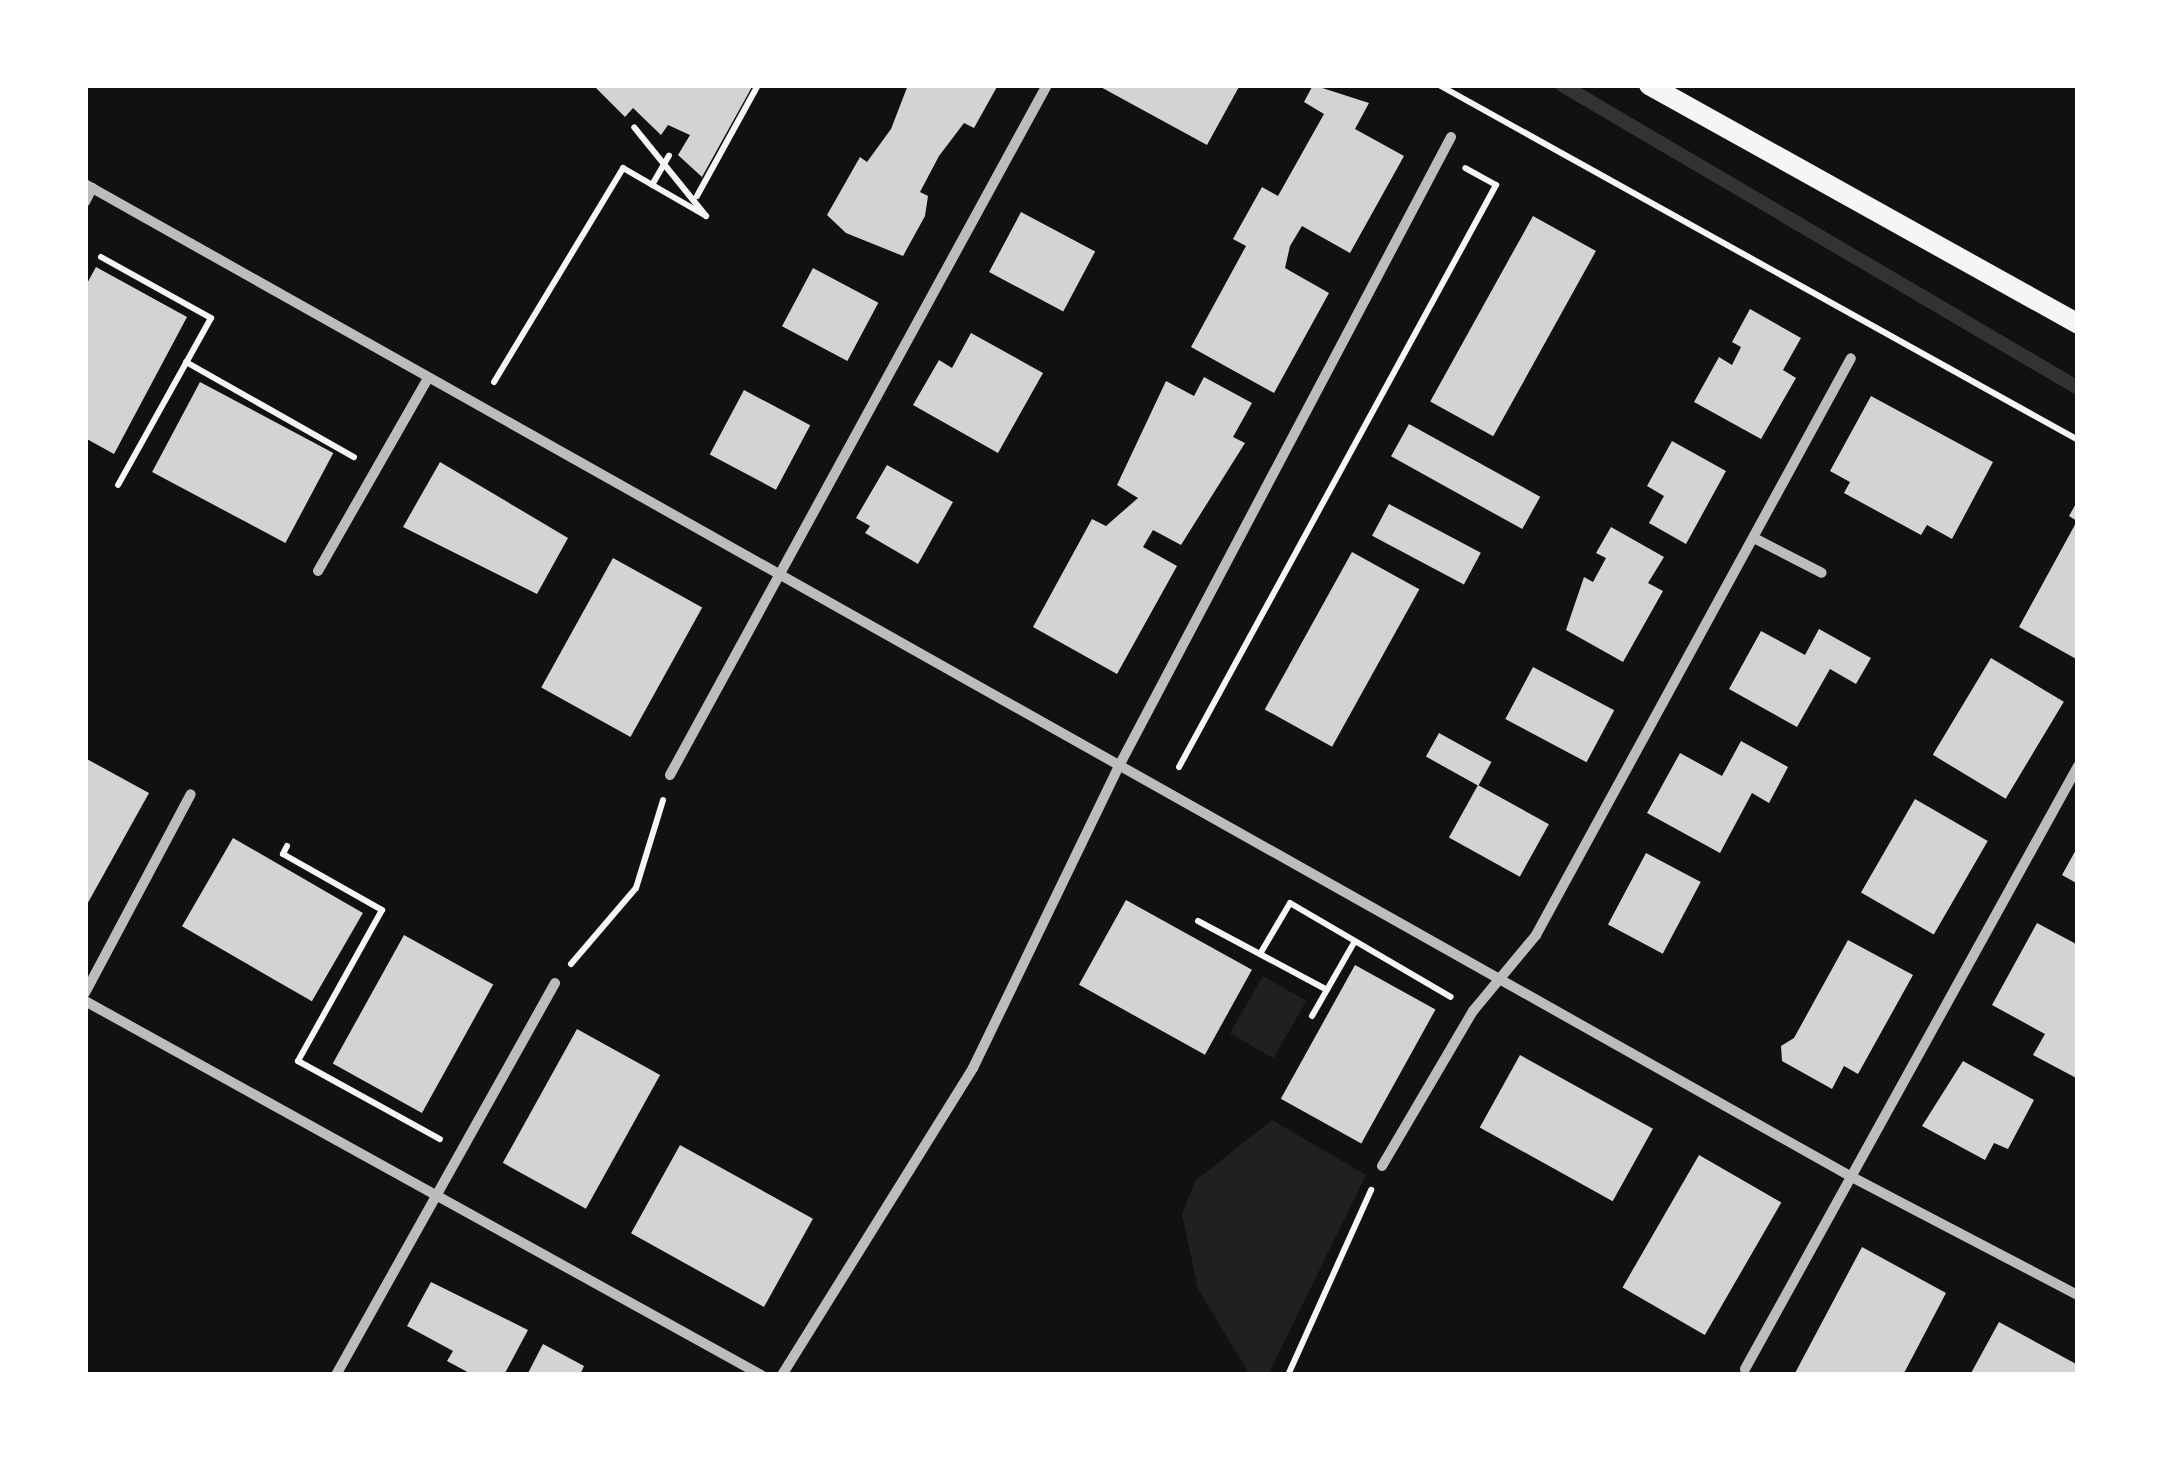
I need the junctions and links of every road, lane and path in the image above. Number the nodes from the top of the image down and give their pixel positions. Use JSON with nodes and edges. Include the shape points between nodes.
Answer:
{"nodes":[{"id":1,"x":758,"y":85,"type":"edge"},
{"id":2,"x":1047,"y":85,"type":"edge"},
{"id":3,"x":1439,"y":85,"type":"edge"},
{"id":4,"x":1649,"y":85,"type":"edge"},
{"id":5,"x":634,"y":127,"type":"dead end"},
{"id":6,"x":1451,"y":137,"type":"dead end"},
{"id":7,"x":1442,"y":155,"type":"junction"},
{"id":8,"x":667,"y":158,"type":"junction"},
{"id":9,"x":652,"y":185,"type":"junction"},
{"id":10,"x":89,"y":186,"type":"edge"},
{"id":11,"x":697,"y":196,"type":"junction"},
{"id":12,"x":85,"y":202,"type":"edge"},
{"id":13,"x":101,"y":258,"type":"dead end"},
{"id":14,"x":2078,"y":324,"type":"edge"},
{"id":15,"x":1851,"y":358,"type":"dead end"},
{"id":16,"x":186,"y":362,"type":"junction"},
{"id":17,"x":428,"y":378,"type":"junction"},
{"id":18,"x":479,"y":406,"type":"junction"},
{"id":19,"x":2078,"y":440,"type":"edge"},
{"id":20,"x":376,"y":469,"type":"junction"},
{"id":21,"x":118,"y":485,"type":"dead end"},
{"id":22,"x":1754,"y":538,"type":"junction"},
{"id":23,"x":318,"y":571,"type":"dead end"},
{"id":24,"x":1822,"y":573,"type":"dead end"},
{"id":25,"x":782,"y":576,"type":"junction"},
{"id":26,"x":1120,"y":764,"type":"junction"},
{"id":27,"x":2078,"y":766,"type":"edge"},
{"id":28,"x":670,"y":775,"type":"joint"},
{"id":29,"x":1166,"y":790,"type":"junction"},
{"id":30,"x":191,"y":794,"type":"dead end"},
{"id":31,"x":287,"y":846,"type":"dead end"},
{"id":32,"x":1198,"y":921,"type":"dead end"},
{"id":33,"x":1356,"y":941,"type":"junction"},
{"id":34,"x":1260,"y":954,"type":"junction"},
{"id":35,"x":1500,"y":978,"type":"junction"},
{"id":36,"x":555,"y":983,"type":"joint"},
{"id":37,"x":1327,"y":990,"type":"junction"},
{"id":38,"x":85,"y":997,"type":"edge"},
{"id":39,"x":1474,"y":1010,"type":"junction"},
{"id":40,"x":1312,"y":1016,"type":"dead end"},
{"id":41,"x":460,"y":1150,"type":"junction"},
{"id":42,"x":1382,"y":1166,"type":"joint"},
{"id":43,"x":1850,"y":1176,"type":"junction"},
{"id":44,"x":435,"y":1196,"type":"junction"},
{"id":45,"x":2078,"y":1295,"type":"edge"},
{"id":46,"x":1745,"y":1368,"type":"dead end"},
{"id":47,"x":336,"y":1375,"type":"edge"},
{"id":48,"x":761,"y":1375,"type":"edge"},
{"id":49,"x":782,"y":1375,"type":"edge"},
{"id":50,"x":1288,"y":1375,"type":"edge"}],
"edges":[{"from":1,"to":11,"type":"path"},
{"from":2,"to":25,"type":"street"},
{"from":3,"to":19,"type":"path"},
{"from":4,"to":14,"type":"main road"},
{"from":5,"to":8,"type":"path"},
{"from":6,"to":7,"type":"street"},
{"from":7,"to":26,"type":"street"},
{"from":7,"to":29,"type":"path","via":[[1496,185]]},
{"from":8,"to":9,"type":"path"},
{"from":8,"to":11,"type":"path"},
{"from":9,"to":11,"type":"path","via":[[706,216]]},
{"from":9,"to":18,"type":"path","via":[[623,168]]},
{"from":10,"to":12,"type":"street"},
{"from":10,"to":17,"type":"street"},
{"from":13,"to":16,"type":"path","via":[[210,318]]},
{"from":15,"to":22,"type":"street"},
{"from":16,"to":20,"type":"path"},
{"from":16,"to":21,"type":"path"},
{"from":17,"to":18,"type":"street"},
{"from":17,"to":20,"type":"street"},
{"from":18,"to":25,"type":"street"},
{"from":20,"to":23,"type":"street"},
{"from":22,"to":24,"type":"street"},
{"from":22,"to":35,"type":"street","via":[[1536,935]]},
{"from":25,"to":26,"type":"street"},
{"from":25,"to":28,"type":"street"},
{"from":26,"to":29,"type":"street"},
{"from":26,"to":49,"type":"street","via":[[956,1100]]},
{"from":27,"to":43,"type":"street"},
{"from":28,"to":36,"type":"path","via":[[636,888]]},
{"from":29,"to":35,"type":"street"},
{"from":30,"to":38,"type":"street"},
{"from":31,"to":41,"type":"path","via":[[283,854],[382,910],[298,1061]]},
{"from":32,"to":34,"type":"path"},
{"from":33,"to":34,"type":"path","via":[[1292,900]]},
{"from":33,"to":37,"type":"path"},
{"from":33,"to":39,"type":"path"},
{"from":34,"to":37,"type":"path"},
{"from":35,"to":39,"type":"street"},
{"from":35,"to":43,"type":"street"},
{"from":36,"to":41,"type":"street"},
{"from":37,"to":40,"type":"path"},
{"from":38,"to":44,"type":"street"},
{"from":39,"to":42,"type":"street"},
{"from":41,"to":44,"type":"street"},
{"from":42,"to":50,"type":"path"},
{"from":43,"to":45,"type":"street"},
{"from":43,"to":46,"type":"street"},
{"from":44,"to":47,"type":"street"},
{"from":44,"to":48,"type":"street"}]}
